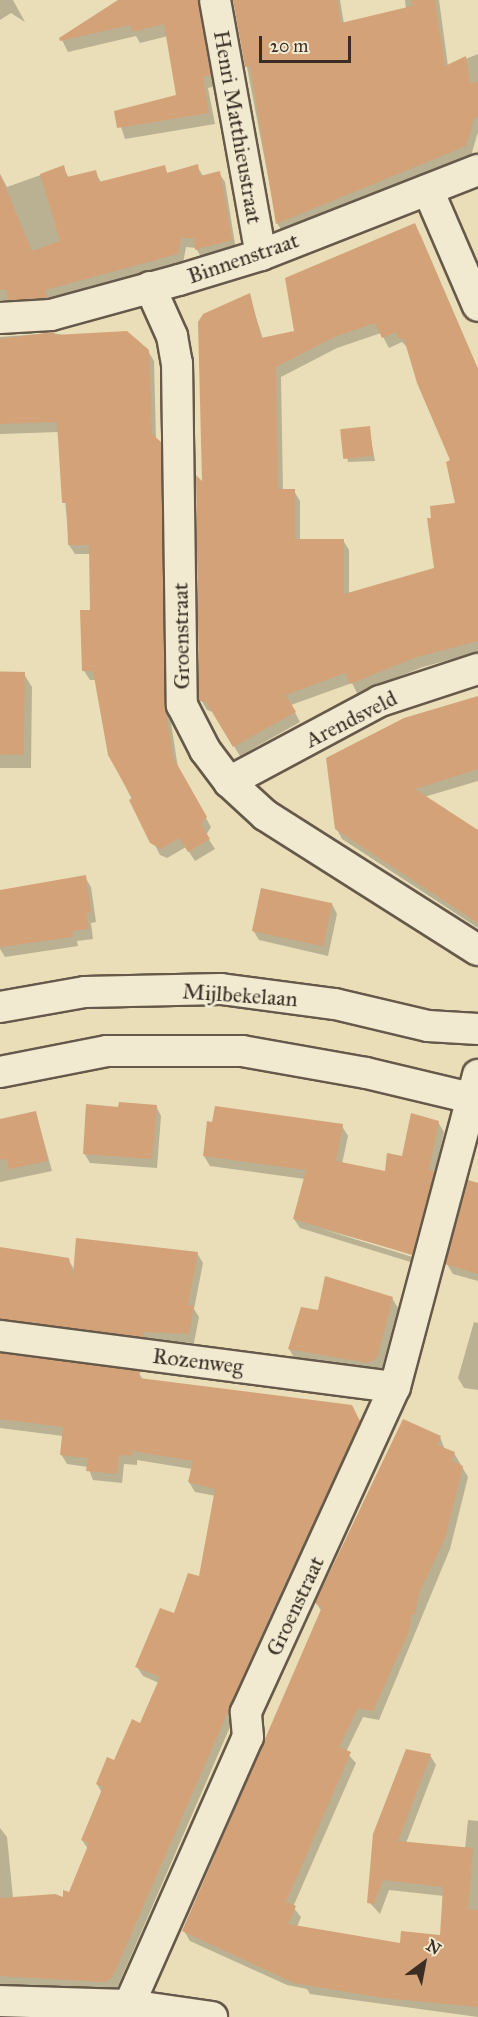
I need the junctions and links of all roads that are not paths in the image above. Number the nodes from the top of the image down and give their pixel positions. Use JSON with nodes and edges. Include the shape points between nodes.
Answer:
{"nodes":[{"id":1,"x":215,"y":0,"type":"edge"},
{"id":2,"x":478,"y":170,"type":"edge"},
{"id":3,"x":428,"y":190,"type":"junction"},
{"id":4,"x":261,"y":255,"type":"junction"},
{"id":5,"x":150,"y":287,"type":"junction"},
{"id":6,"x":478,"y":306,"type":"edge"},
{"id":7,"x":0,"y":318,"type":"edge"},
{"id":8,"x":478,"y":669,"type":"edge"},
{"id":9,"x":229,"y":782,"type":"junction"},
{"id":10,"x":478,"y":950,"type":"edge"},
{"id":11,"x":0,"y":1007,"type":"edge"},
{"id":12,"x":478,"y":1029,"type":"edge"},
{"id":13,"x":0,"y":1072,"type":"edge"},
{"id":14,"x":475,"y":1086,"type":"edge"},
{"id":15,"x":0,"y":1336,"type":"edge"},
{"id":16,"x":395,"y":1387,"type":"junction"},
{"id":17,"x":0,"y":2001,"type":"edge"},
{"id":18,"x":127,"y":2011,"type":"edge"},
{"id":19,"x":212,"y":2017,"type":"edge"}],
"edges":[{"from":1,"to":4,"type":"street","name":"Henri Matthieustraat"},
{"from":2,"to":3,"type":"street","name":"Binnenstraat"},
{"from":3,"to":4,"type":"street","name":"Binnenstraat"},
{"from":3,"to":6,"type":"street"},
{"from":4,"to":5,"type":"street","name":"Binnenstraat"},
{"from":5,"to":7,"type":"street","name":"Binnenstraat","via":[[51,315]]},
{"from":5,"to":9,"type":"street","name":"Groenstraat","via":[[172,336],[177,363],[182,705],[205,750]]},
{"from":8,"to":9,"type":"street","name":"Arendsveld","via":[[380,701]]},
{"from":9,"to":10,"type":"street","name":"Groenstraat","via":[[265,815]]},
{"from":11,"to":12,"type":"street","name":"Mijlbekelaan","via":[[85,992],[220,989],[335,1004],[428,1026]]},
{"from":13,"to":14,"type":"street","via":[[107,1051],[242,1051],[366,1073]]},
{"from":14,"to":16,"type":"street","name":"Groenstraat"},
{"from":15,"to":16,"type":"street","name":"Rozenweg"},
{"from":16,"to":18,"type":"street","name":"Groenstraat","via":[[246,1712],[248,1737]]},
{"from":17,"to":18,"type":"street"},
{"from":18,"to":19,"type":"street"}]}
